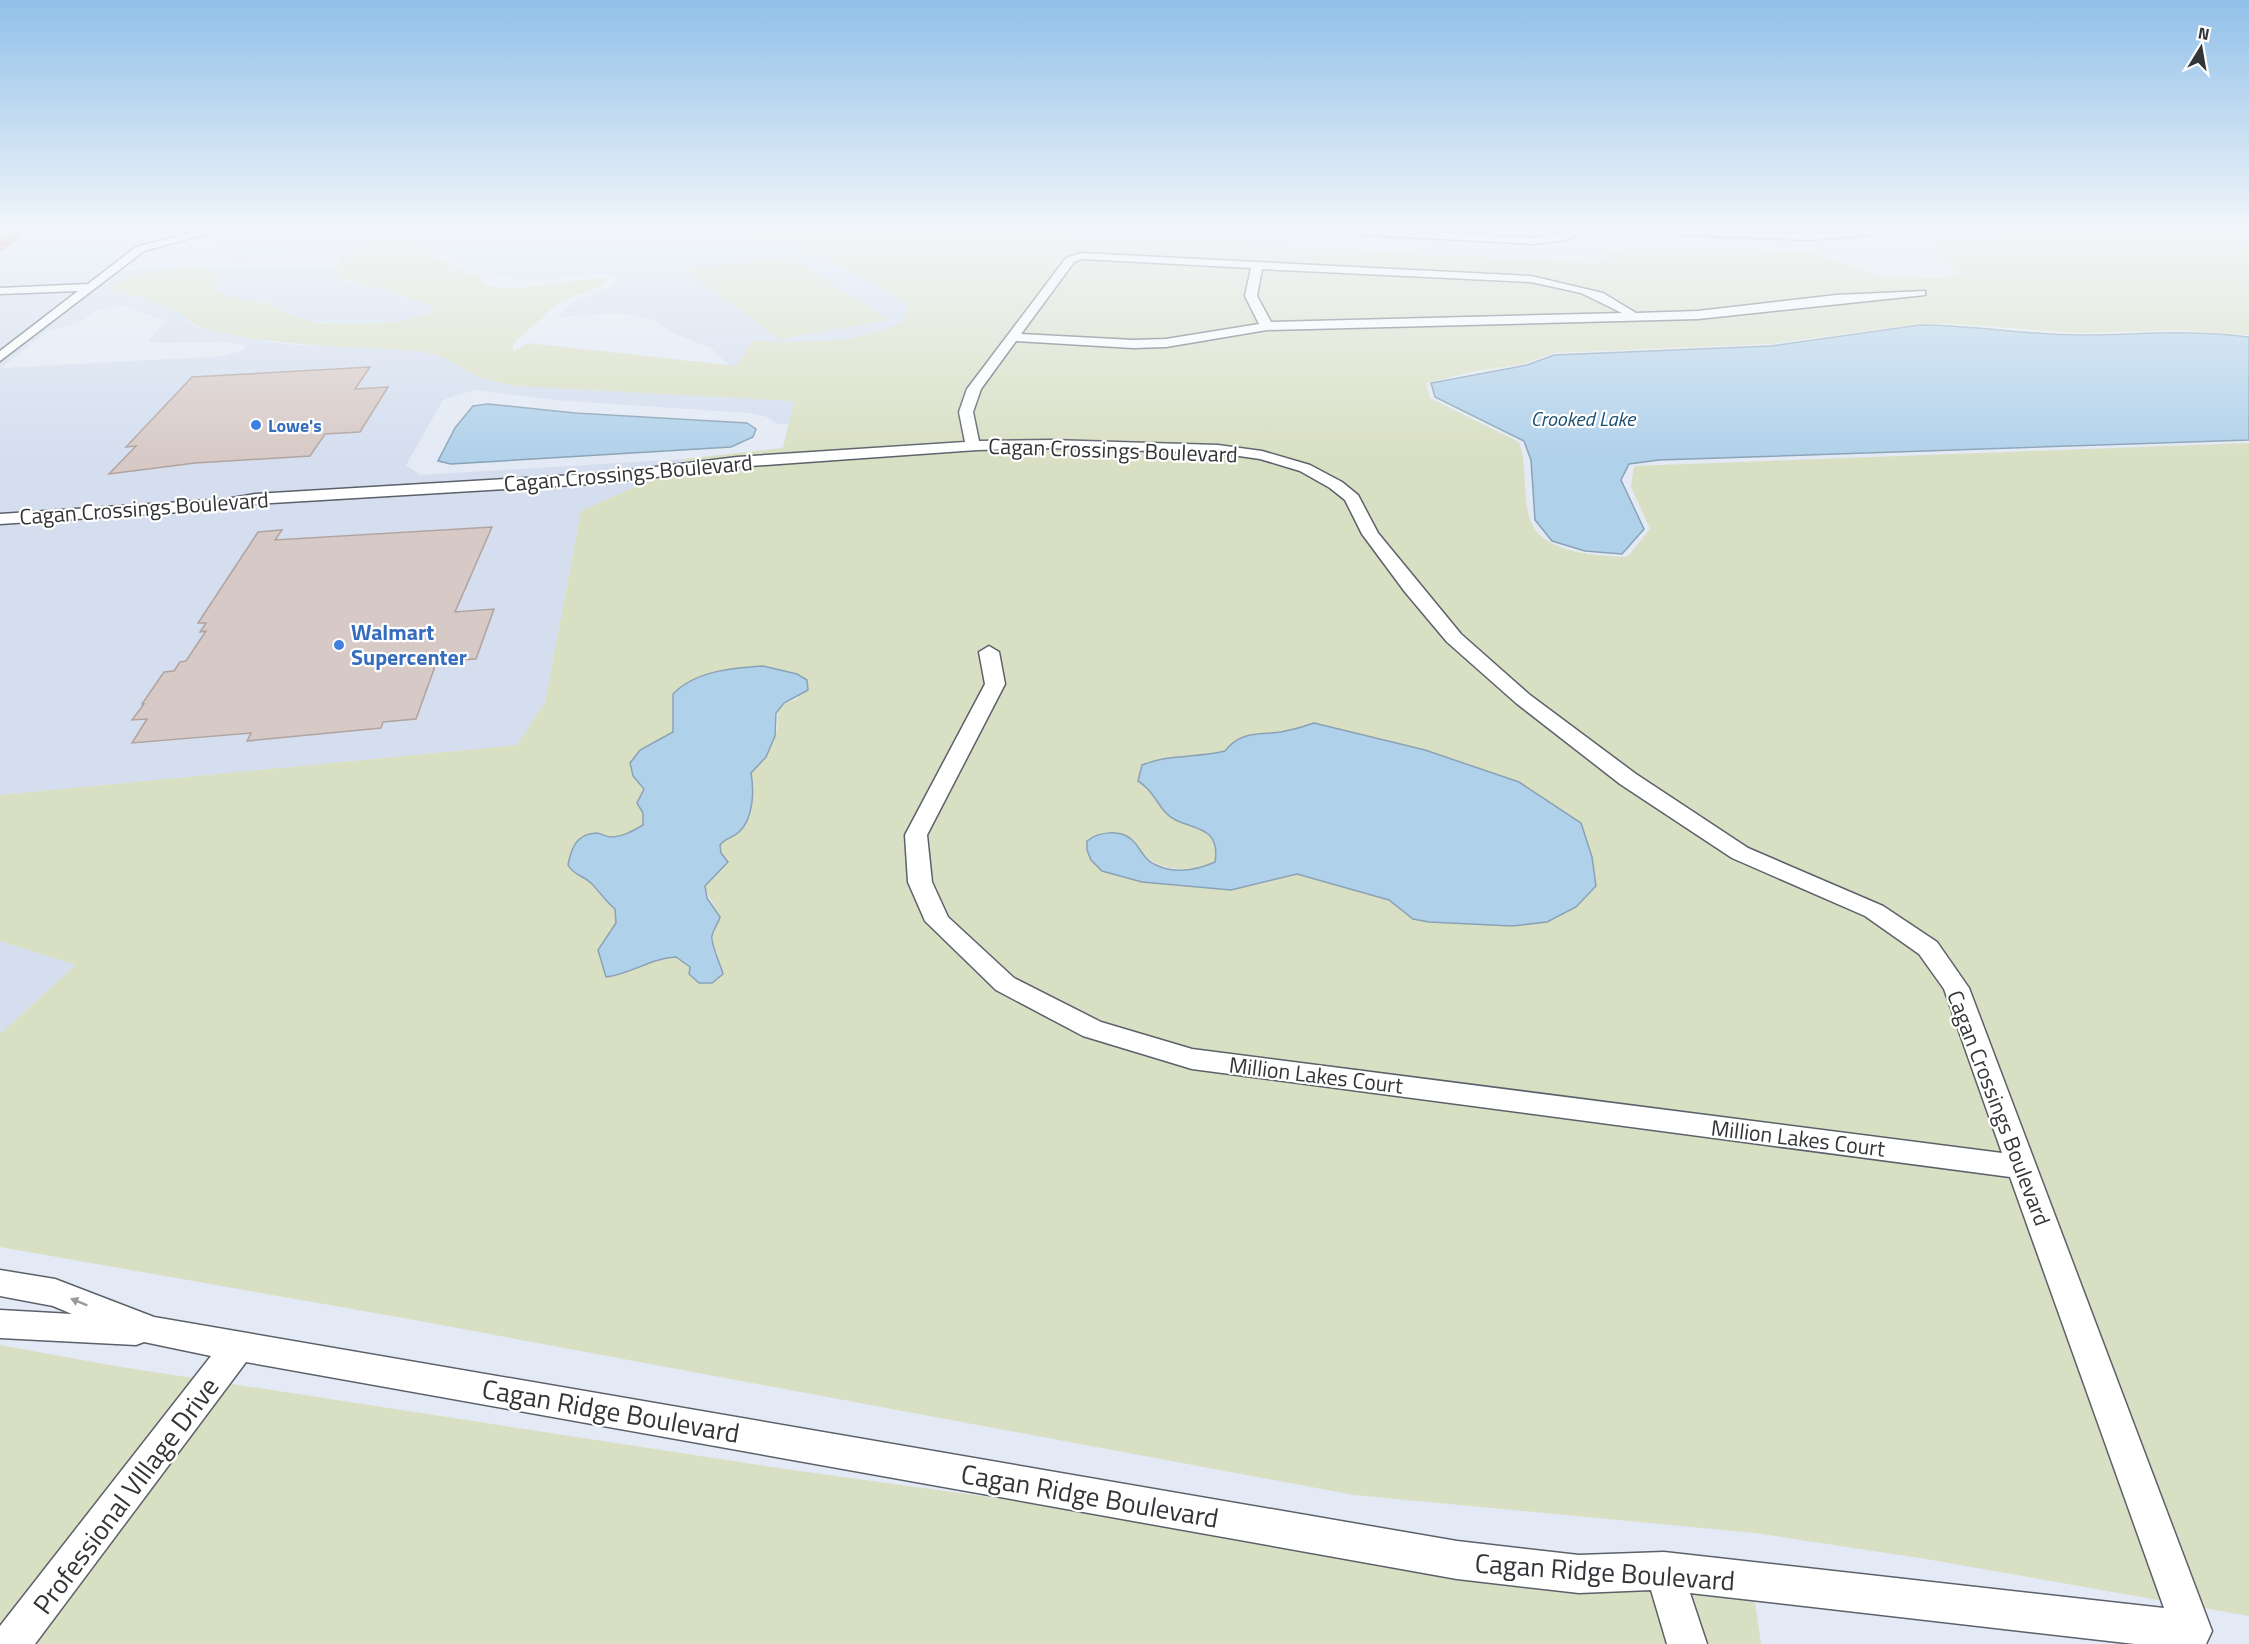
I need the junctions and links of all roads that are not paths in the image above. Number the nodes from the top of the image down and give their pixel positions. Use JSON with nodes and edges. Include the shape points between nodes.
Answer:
{"nodes":[{"id":1,"x":65,"y":307,"type":"edge"},
{"id":2,"x":1035,"y":307,"type":"edge"},
{"id":3,"x":1255,"y":307,"type":"edge"},
{"id":4,"x":1621,"y":307,"type":"edge"},
{"id":5,"x":1772,"y":307,"type":"edge"},
{"id":6,"x":1634,"y":317,"type":"junction"},
{"id":7,"x":1267,"y":326,"type":"junction"},
{"id":8,"x":1012,"y":337,"type":"junction"},
{"id":9,"x":0,"y":357,"type":"edge"},
{"id":10,"x":973,"y":446,"type":"junction"},
{"id":11,"x":255,"y":499,"type":"junction"},
{"id":12,"x":0,"y":512,"type":"edge"},
{"id":13,"x":0,"y":519,"type":"edge"},
{"id":14,"x":989,"y":652,"type":"dead end"},
{"id":15,"x":2022,"y":1167,"type":"junction"},
{"id":16,"x":0,"y":1283,"type":"edge"},
{"id":17,"x":0,"y":1324,"type":"edge"},
{"id":18,"x":153,"y":1332,"type":"junction"},
{"id":19,"x":238,"y":1347,"type":"junction"},
{"id":20,"x":1664,"y":1571,"type":"junction"},
{"id":21,"x":2192,"y":1631,"type":"joint"},
{"id":22,"x":11,"y":1644,"type":"edge"},
{"id":23,"x":1687,"y":1644,"type":"edge"}],
"edges":[{"from":1,"to":9,"type":"street"},
{"from":2,"to":8,"type":"street"},
{"from":3,"to":7,"type":"street"},
{"from":4,"to":6,"type":"street"},
{"from":5,"to":6,"type":"street","via":[[1729,313]]},
{"from":6,"to":7,"type":"street"},
{"from":7,"to":8,"type":"street","via":[[1166,343]]},
{"from":8,"to":10,"type":"street","via":[[974,389],[966,412]]},
{"from":10,"to":11,"type":"street","name":"Cagan Crossings Boulevard","via":[[737,462],[608,478]]},
{"from":10,"to":15,"type":"street","name":"Cagan Crossings Boulevard","via":[[1218,449],[1305,468],[1336,485],[1352,498],[1370,534],[1454,638],[1523,699],[1628,780],[1740,852],[1874,911],[1928,948],[1956,988]]},
{"from":11,"to":12,"type":"street","via":[[233,497]]},
{"from":11,"to":13,"type":"street","name":"Cagan Crossings Boulevard"},
{"from":14,"to":15,"type":"street","name":"Million Lakes Court","via":[[995,684],[916,835],[920,882],[937,921],[1005,984],[1092,1029],[1192,1059]]},
{"from":15,"to":21,"type":"street","name":"Cagan Crossings Boulevard"},
{"from":18,"to":16,"type":"street","name":"Cagan Ridge Boulevard","one_way":true,"via":[[55,1293]]},
{"from":17,"to":18,"type":"street"},
{"from":18,"to":19,"type":"street","name":"Cagan Ridge Boulevard"},
{"from":19,"to":20,"type":"street","name":"Cagan Ridge Boulevard","via":[[1457,1560],[1579,1574]]},
{"from":19,"to":22,"type":"street","name":"Professional VIllage Drive"},
{"from":20,"to":21,"type":"street","name":"Cagan Ridge Boulevard"},
{"from":20,"to":23,"type":"street"}]}
